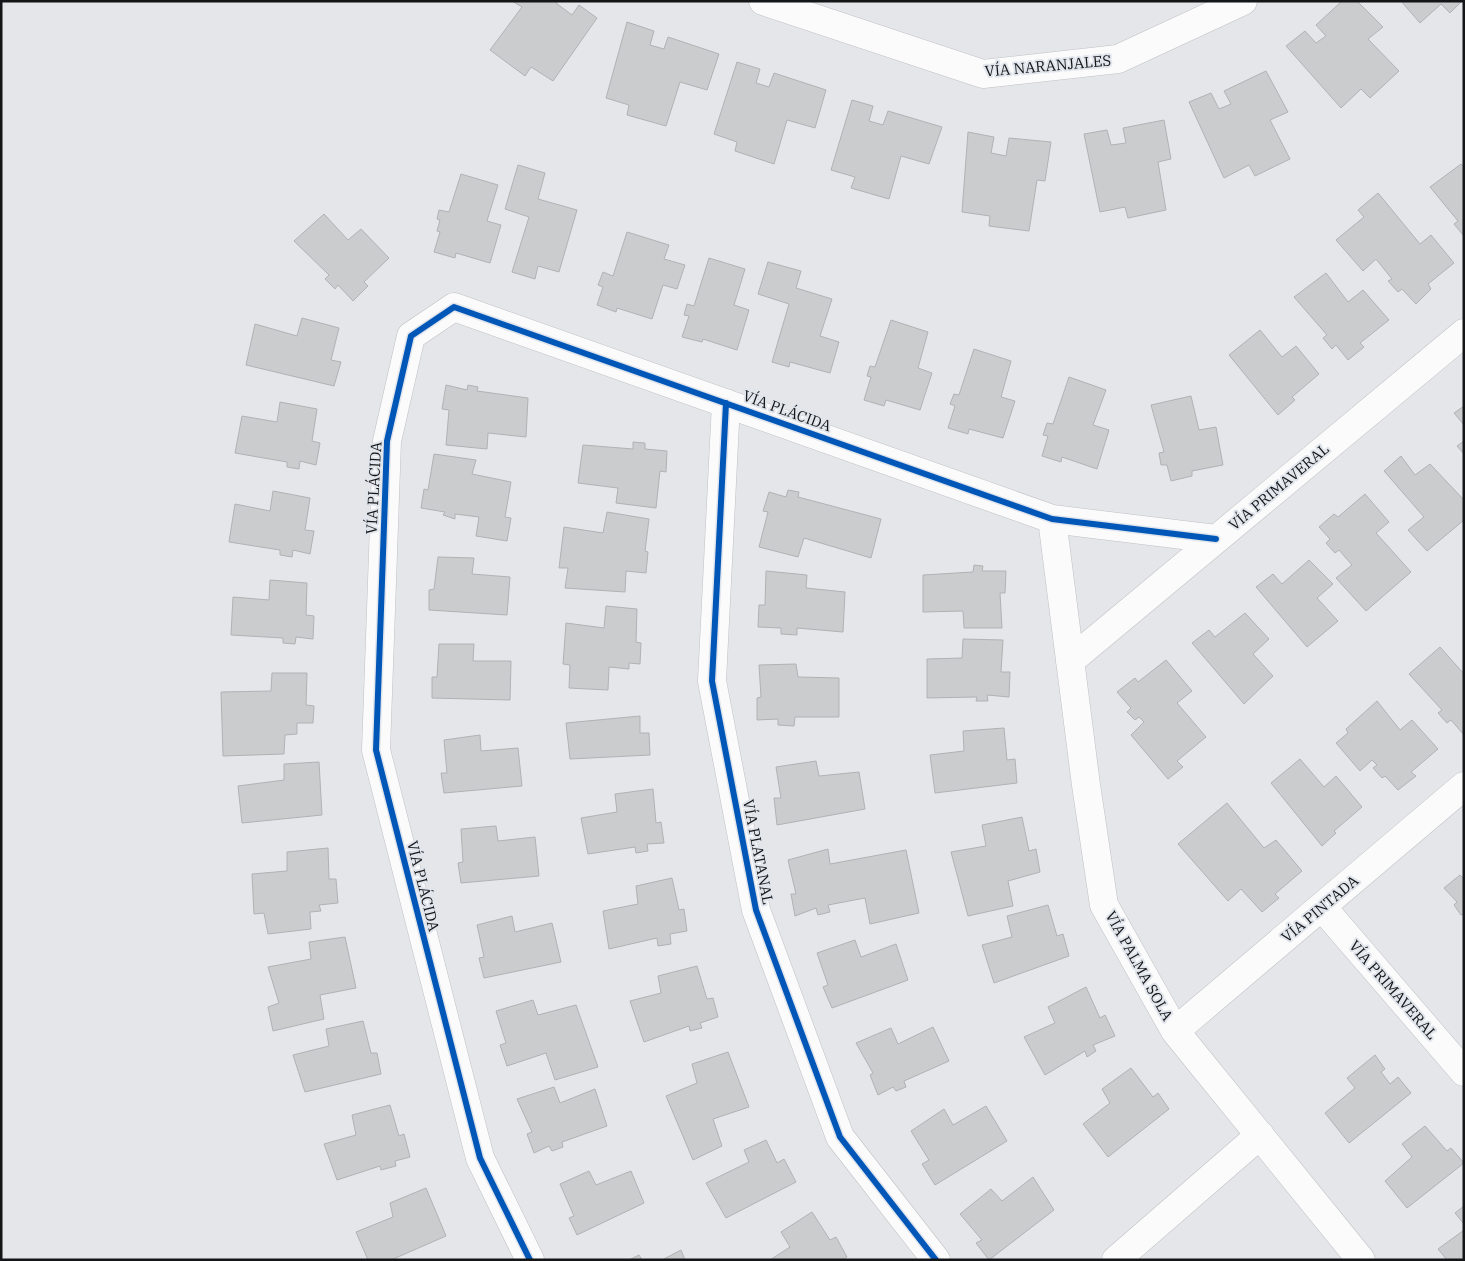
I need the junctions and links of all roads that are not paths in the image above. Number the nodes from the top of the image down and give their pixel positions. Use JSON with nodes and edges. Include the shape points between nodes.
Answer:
{"nodes":[{"id":1,"x":763,"y":1,"type":"edge"},
{"id":2,"x":1243,"y":1,"type":"edge"},
{"id":3,"x":1464,"y":333,"type":"edge"},
{"id":4,"x":726,"y":403,"type":"junction"},
{"id":5,"x":1052,"y":519,"type":"junction"},
{"id":6,"x":1216,"y":539,"type":"junction"},
{"id":7,"x":1070,"y":661,"type":"junction"},
{"id":8,"x":1464,"y":786,"type":"edge"},
{"id":9,"x":1322,"y":907,"type":"junction"},
{"id":10,"x":1175,"y":1031,"type":"junction"},
{"id":11,"x":1464,"y":1072,"type":"edge"},
{"id":12,"x":1260,"y":1135,"type":"junction"},
{"id":13,"x":530,"y":1260,"type":"edge"},
{"id":14,"x":936,"y":1260,"type":"edge"},
{"id":15,"x":1116,"y":1260,"type":"edge"},
{"id":16,"x":1361,"y":1260,"type":"edge"}],
"edges":[{"from":1,"to":2,"type":"street","name":"VÍA NARANJALES","via":[[983,74],[1118,59]]},
{"from":3,"to":6,"type":"street","name":"VÍA PRIMAVERAL"},
{"from":4,"to":5,"type":"street","name":"VÍA PLÁCIDA"},
{"from":4,"to":13,"type":"street","name":"VÍA PLÁCIDA","via":[[454,307],[412,336],[400,384],[388,441],[376,750],[480,1158]]},
{"from":4,"to":14,"type":"street","name":"VÍA PLATANAL","via":[[712,681],[756,910],[840,1137]]},
{"from":5,"to":6,"type":"street","name":"VÍA PLÁCIDA"},
{"from":5,"to":7,"type":"street","name":"VÍA PALMA SOLA"},
{"from":6,"to":7,"type":"street","name":"VÍA PRIMAVERAL"},
{"from":7,"to":10,"type":"street","name":"VÍA PALMA SOLA","via":[[1104,905]]},
{"from":8,"to":9,"type":"street","name":"VÍA PINTADA"},
{"from":9,"to":10,"type":"street","name":"VÍA PINTADA"},
{"from":9,"to":11,"type":"street","name":"VÍA PRIMAVERAL"},
{"from":10,"to":12,"type":"street","name":"VÍA PALMA SOLA"},
{"from":12,"to":15,"type":"street"},
{"from":12,"to":16,"type":"street","name":"VÍA PALMA SOLA"}]}
